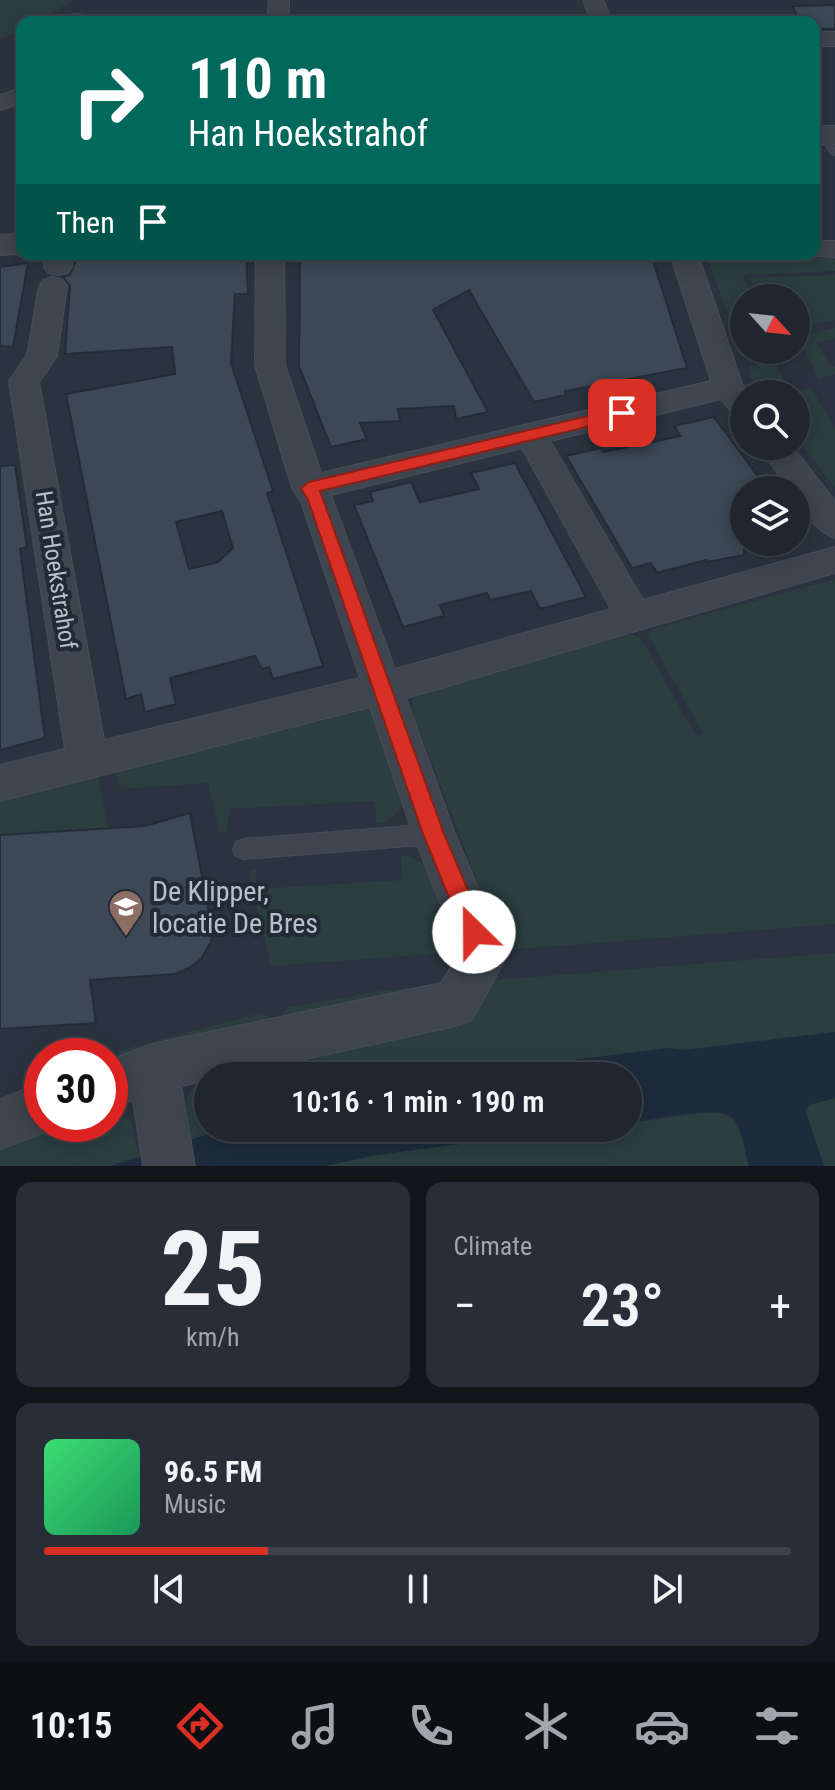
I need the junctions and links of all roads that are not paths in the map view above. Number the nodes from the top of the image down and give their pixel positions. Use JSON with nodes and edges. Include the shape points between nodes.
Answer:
{"nodes":[{"id":1,"x":270,"y":260,"type":"edge"},
{"id":2,"x":686,"y":260,"type":"edge"},
{"id":3,"x":57,"y":269,"type":"edge"},
{"id":4,"x":730,"y":380,"type":"edge"},
{"id":5,"x":12,"y":382,"type":"edge"},
{"id":6,"x":730,"y":398,"type":"edge"},
{"id":7,"x":531,"y":435,"type":"junction"},
{"id":8,"x":785,"y":460,"type":"edge"},
{"id":9,"x":309,"y":488,"type":"junction"},
{"id":10,"x":835,"y":525,"type":"edge"},
{"id":11,"x":835,"y":560,"type":"edge"},
{"id":12,"x":633,"y":616,"type":"junction"},
{"id":13,"x":384,"y":688,"type":"junction"},
{"id":14,"x":87,"y":760,"type":"junction"},
{"id":15,"x":0,"y":783,"type":"edge"},
{"id":16,"x":434,"y":834,"type":"junction"},
{"id":17,"x":244,"y":849,"type":"dead end"},
{"id":18,"x":131,"y":1076,"type":"edge"},
{"id":19,"x":24,"y":1115,"type":"edge"},
{"id":20,"x":0,"y":1124,"type":"edge"},
{"id":21,"x":167,"y":1152,"type":"edge"}],
"edges":[{"from":1,"to":9,"type":"street","via":[[270,365]]},
{"from":2,"to":4,"type":"street"},
{"from":3,"to":5,"type":"street","name":"Han Hoekstrahof","via":[[42,356]]},
{"from":5,"to":14,"type":"street","name":"Han Hoekstrahof"},
{"from":6,"to":7,"type":"street"},
{"from":7,"to":9,"type":"street"},
{"from":7,"to":12,"type":"street"},
{"from":8,"to":10,"type":"street"},
{"from":9,"to":13,"type":"street"},
{"from":11,"to":12,"type":"street"},
{"from":12,"to":13,"type":"street"},
{"from":13,"to":14,"type":"street"},
{"from":13,"to":16,"type":"street"},
{"from":14,"to":15,"type":"street"},
{"from":16,"to":17,"type":"lane"},
{"from":16,"to":18,"type":"street","via":[[484,956],[455,1003]]},
{"from":18,"to":21,"type":"street"},
{"from":19,"to":20,"type":"street"}]}
